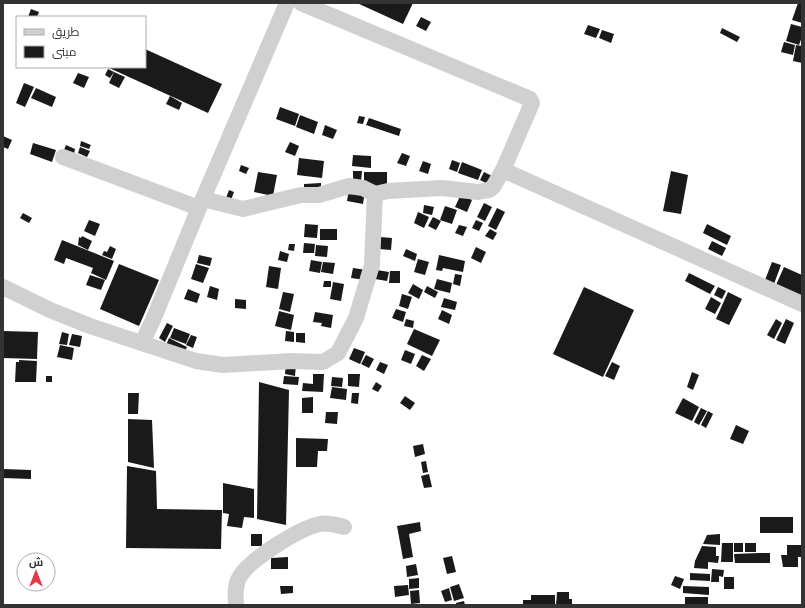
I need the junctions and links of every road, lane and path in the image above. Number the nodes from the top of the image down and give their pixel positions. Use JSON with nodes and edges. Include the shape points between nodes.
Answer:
{"nodes":[{"id":1,"x":287,"y":3,"type":"edge"},
{"id":2,"x":301,"y":3,"type":"edge"},
{"id":3,"x":64,"y":157,"type":"dead end"},
{"id":4,"x":503,"y":170,"type":"junction"},
{"id":5,"x":375,"y":194,"type":"junction"},
{"id":6,"x":201,"y":204,"type":"junction"},
{"id":7,"x":3,"y":287,"type":"edge"},
{"id":8,"x":802,"y":304,"type":"edge"},
{"id":9,"x":142,"y":343,"type":"junction"},
{"id":10,"x":344,"y":527,"type":"dead end"},
{"id":11,"x":236,"y":605,"type":"edge"}],
"edges":[{"from":1,"to":6,"type":"street"},
{"from":2,"to":4,"type":"street","via":[[530,99],[532,103]]},
{"from":3,"to":6,"type":"street"},
{"from":4,"to":5,"type":"street","via":[[496,184],[484,192],[442,188],[393,190]]},
{"from":4,"to":8,"type":"street"},
{"from":5,"to":6,"type":"street","via":[[363,188],[349,186],[319,195],[301,195],[243,209]]},
{"from":5,"to":9,"type":"street","via":[[372,265],[354,326],[338,353],[332,358],[323,362],[223,365],[178,356]]},
{"from":6,"to":9,"type":"street"},
{"from":7,"to":9,"type":"street","via":[[50,310]]},
{"from":10,"to":11,"type":"street","via":[[321,524],[308,528],[286,539],[257,559],[239,577],[235,587]]}]}
